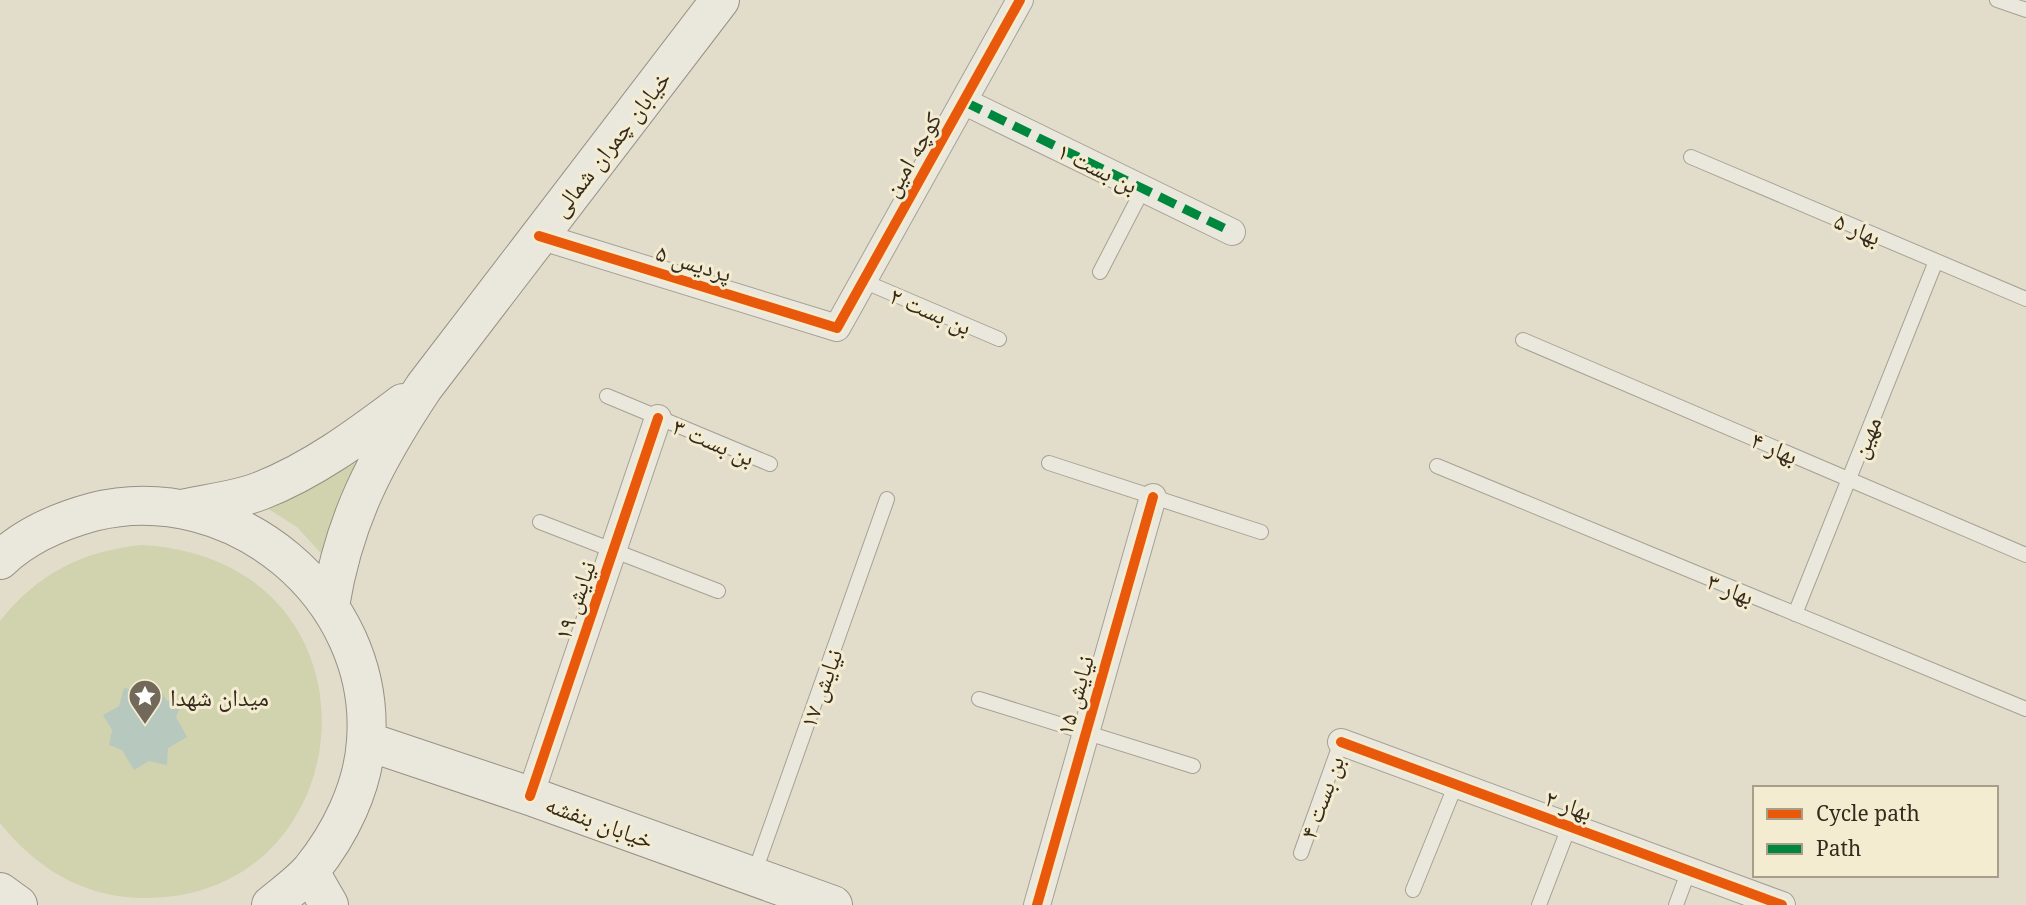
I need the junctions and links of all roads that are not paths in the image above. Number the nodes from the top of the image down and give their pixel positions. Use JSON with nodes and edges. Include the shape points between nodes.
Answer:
{"nodes":[{"id":1,"x":720,"y":0,"type":"edge"},
{"id":2,"x":1020,"y":0,"type":"edge"},
{"id":3,"x":1997,"y":0,"type":"edge"},
{"id":4,"x":2026,"y":10,"type":"edge"},
{"id":5,"x":965,"y":102,"type":"junction"},
{"id":6,"x":1690,"y":157,"type":"dead end"},
{"id":7,"x":1143,"y":189,"type":"junction"},
{"id":8,"x":1232,"y":232,"type":"dead end"},
{"id":9,"x":539,"y":236,"type":"junction"},
{"id":10,"x":1936,"y":261,"type":"junction"},
{"id":11,"x":1100,"y":272,"type":"dead end"},
{"id":12,"x":863,"y":281,"type":"junction"},
{"id":13,"x":2026,"y":299,"type":"edge"},
{"id":14,"x":836,"y":328,"type":"joint"},
{"id":15,"x":999,"y":339,"type":"dead end"},
{"id":16,"x":1523,"y":340,"type":"dead end"},
{"id":17,"x":424,"y":387,"type":"junction"},
{"id":18,"x":607,"y":396,"type":"dead end"},
{"id":19,"x":658,"y":418,"type":"junction"},
{"id":20,"x":1049,"y":463,"type":"dead end"},
{"id":21,"x":770,"y":464,"type":"dead end"},
{"id":22,"x":1437,"y":466,"type":"dead end"},
{"id":23,"x":1849,"y":478,"type":"junction"},
{"id":24,"x":1153,"y":497,"type":"junction"},
{"id":25,"x":887,"y":499,"type":"dead end"},
{"id":26,"x":182,"y":509,"type":"junction"},
{"id":27,"x":540,"y":523,"type":"dead end"},
{"id":28,"x":1261,"y":532,"type":"dead end"},
{"id":29,"x":613,"y":551,"type":"junction"},
{"id":30,"x":2026,"y":555,"type":"edge"},
{"id":31,"x":0,"y":560,"type":"edge"},
{"id":32,"x":718,"y":591,"type":"dead end"},
{"id":33,"x":330,"y":606,"type":"junction"},
{"id":34,"x":1795,"y":614,"type":"junction"},
{"id":35,"x":979,"y":699,"type":"dead end"},
{"id":36,"x":2026,"y":709,"type":"edge"},
{"id":37,"x":1086,"y":732,"type":"junction"},
{"id":38,"x":366,"y":741,"type":"junction"},
{"id":39,"x":1341,"y":742,"type":"joint"},
{"id":40,"x":1194,"y":766,"type":"dead end"},
{"id":41,"x":1456,"y":784,"type":"junction"},
{"id":42,"x":530,"y":796,"type":"junction"},
{"id":43,"x":1569,"y":827,"type":"junction"},
{"id":44,"x":1301,"y":853,"type":"dead end"},
{"id":45,"x":1689,"y":870,"type":"junction"},
{"id":46,"x":310,"y":872,"type":"junction"},
{"id":47,"x":753,"y":876,"type":"junction"},
{"id":48,"x":1413,"y":890,"type":"dead end"},
{"id":49,"x":271,"y":905,"type":"edge"},
{"id":50,"x":329,"y":905,"type":"edge"},
{"id":51,"x":833,"y":905,"type":"edge"},
{"id":52,"x":1037,"y":905,"type":"edge"},
{"id":53,"x":1539,"y":905,"type":"edge"},
{"id":54,"x":1676,"y":905,"type":"edge"},
{"id":55,"x":1782,"y":905,"type":"edge"}],
"edges":[{"from":1,"to":9,"type":"main road","name":"خیابان چمران شمالی"},
{"from":2,"to":5,"type":"street","name":"کوچه امین"},
{"from":3,"to":4,"type":"lane"},
{"from":5,"to":7,"type":"street","name":"بن بست ۱"},
{"from":5,"to":12,"type":"street","name":"کوچه امین"},
{"from":6,"to":10,"type":"lane","name":"بهار ۵"},
{"from":7,"to":8,"type":"street","name":"بن بست ۱"},
{"from":7,"to":11,"type":"lane"},
{"from":9,"to":14,"type":"street","name":"پردیس ۵"},
{"from":9,"to":17,"type":"main road","name":"خیابان چمران شمالی"},
{"from":10,"to":13,"type":"lane","name":"بهار ۵"},
{"from":10,"to":23,"type":"lane","name":"مهین"},
{"from":12,"to":14,"type":"street","name":"کوچه امین"},
{"from":12,"to":15,"type":"lane","name":"بن بست ۲"},
{"from":16,"to":23,"type":"lane","name":"بهار ۴"},
{"from":17,"to":26,"type":"main road","via":[[369,428],[284,480]]},
{"from":17,"to":33,"type":"main road","via":[[385,445],[359,497],[338,559]]},
{"from":18,"to":19,"type":"lane"},
{"from":19,"to":21,"type":"lane","name":"بن بست ۳"},
{"from":19,"to":29,"type":"street","name":"نیایش ۱۹"},
{"from":20,"to":24,"type":"lane"},
{"from":22,"to":34,"type":"lane","name":"بهار ۳"},
{"from":23,"to":30,"type":"lane","name":"بهار ۴"},
{"from":23,"to":34,"type":"lane","name":"مهین"},
{"from":24,"to":28,"type":"lane"},
{"from":24,"to":37,"type":"street","name":"نیایش ۱۵"},
{"from":25,"to":47,"type":"lane","name":"نیایش ۱۷"},
{"from":26,"to":31,"type":"main road","via":[[133,506],[72,518],[38,533]]},
{"from":26,"to":33,"type":"main road","via":[[251,533],[281,553]]},
{"from":27,"to":29,"type":"lane"},
{"from":29,"to":32,"type":"lane"},
{"from":29,"to":42,"type":"street","name":"نیایش ۱۹"},
{"from":33,"to":38,"type":"main road","via":[[359,673]]},
{"from":34,"to":36,"type":"lane","name":"بهار ۳"},
{"from":35,"to":37,"type":"lane"},
{"from":37,"to":40,"type":"lane"},
{"from":37,"to":52,"type":"street","name":"نیایش ۱۵"},
{"from":38,"to":42,"type":"main road","name":"خیابان بنفشه"},
{"from":38,"to":46,"type":"main road","via":[[343,822]]},
{"from":39,"to":41,"type":"street","name":"بهار ۲"},
{"from":39,"to":44,"type":"lane","name":"بن بست ۴"},
{"from":41,"to":43,"type":"street","name":"بهار ۲"},
{"from":41,"to":48,"type":"lane"},
{"from":42,"to":47,"type":"main road","name":"خیابان بنفشه"},
{"from":43,"to":45,"type":"street","name":"بهار ۲"},
{"from":43,"to":53,"type":"lane"},
{"from":45,"to":54,"type":"lane"},
{"from":45,"to":55,"type":"street","name":"بهار ۲"},
{"from":46,"to":49,"type":"main road"},
{"from":46,"to":50,"type":"main road"},
{"from":47,"to":51,"type":"main road","name":"خیابان بنفشه"}]}
